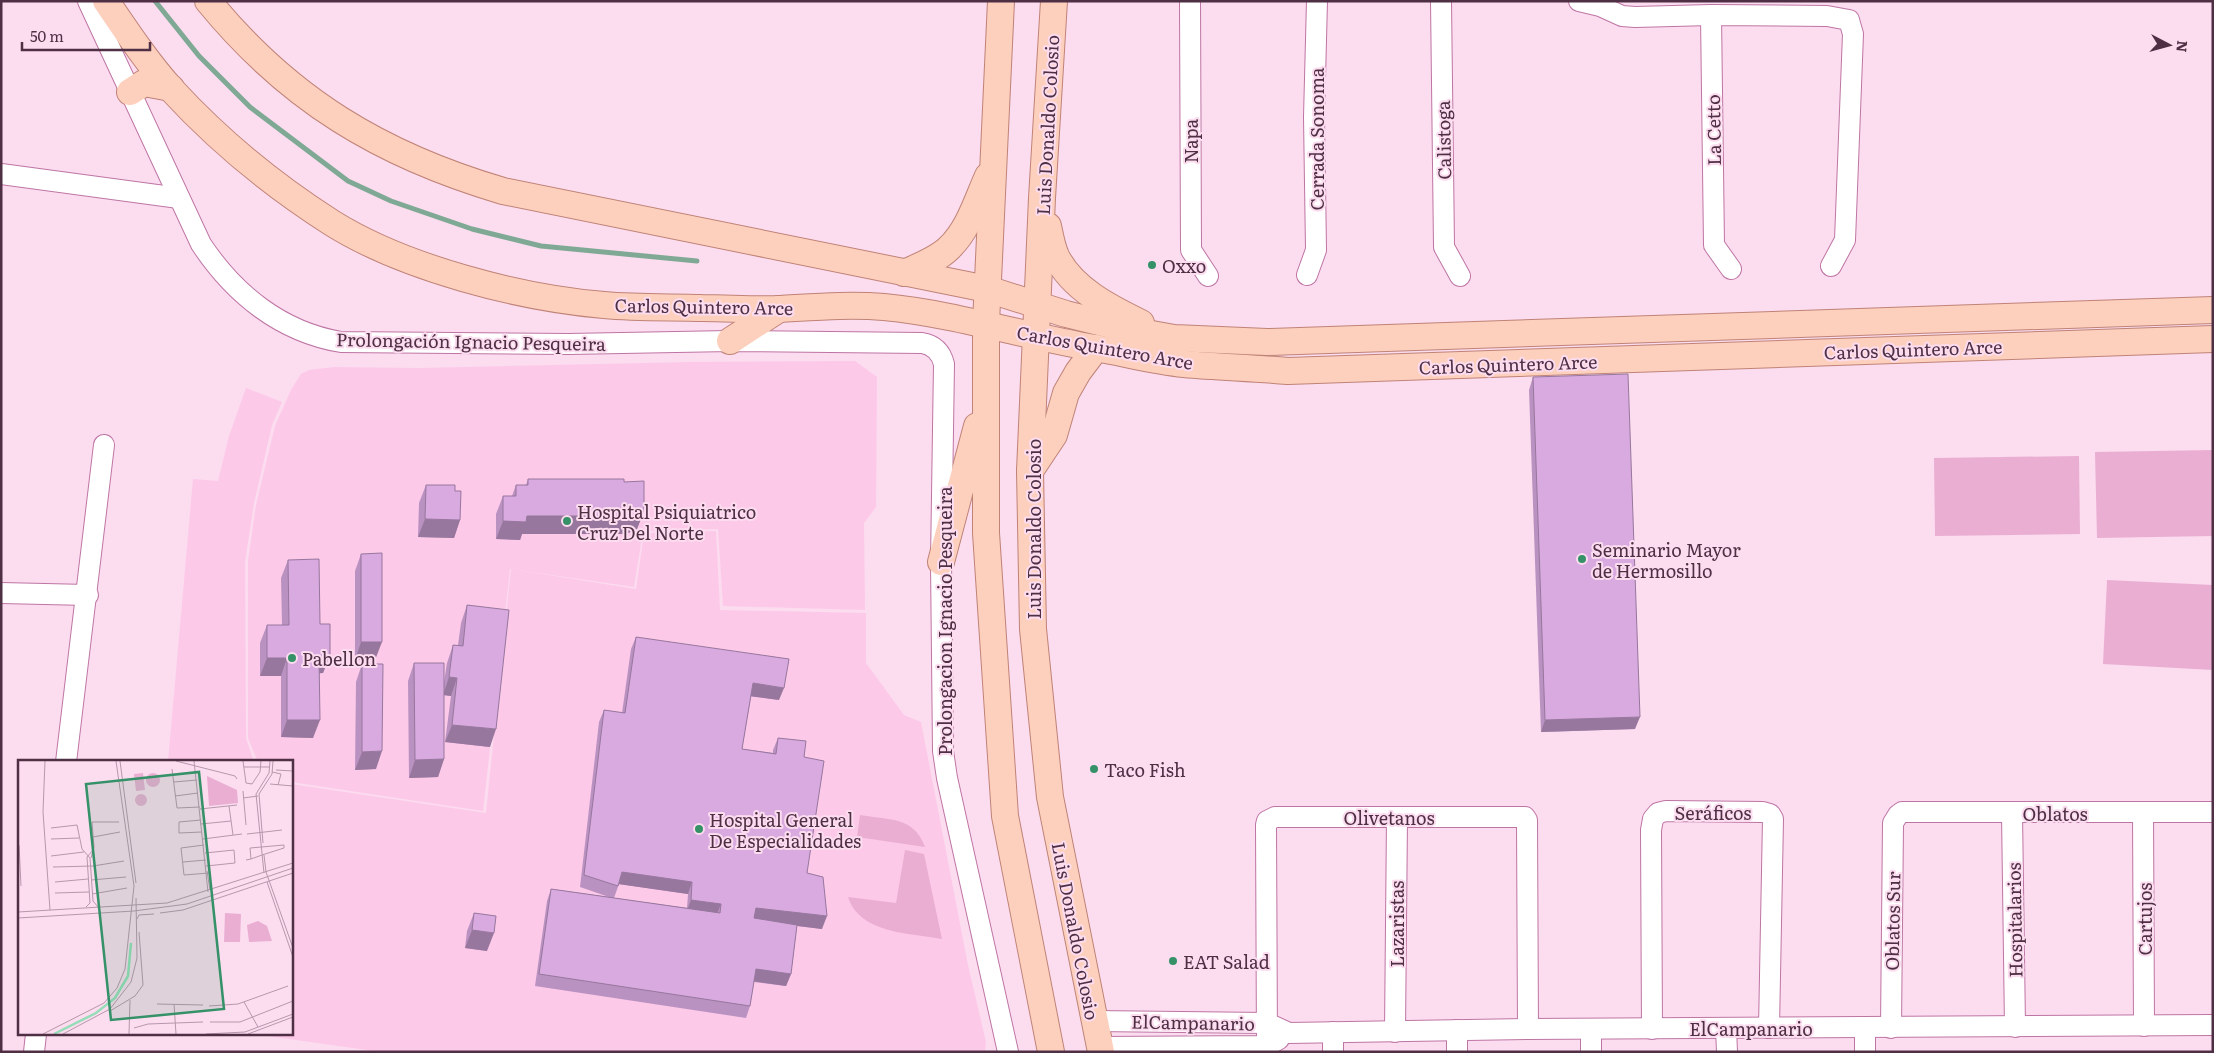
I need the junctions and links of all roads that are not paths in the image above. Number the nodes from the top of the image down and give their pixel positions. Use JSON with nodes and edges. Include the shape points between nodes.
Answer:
{"nodes":[{"id":1,"x":88,"y":1,"type":"edge"},
{"id":2,"x":106,"y":1,"type":"edge"},
{"id":3,"x":208,"y":1,"type":"edge"},
{"id":4,"x":1001,"y":1,"type":"edge"},
{"id":5,"x":1054,"y":1,"type":"edge"},
{"id":6,"x":1190,"y":1,"type":"edge"},
{"id":7,"x":1317,"y":1,"type":"edge"},
{"id":8,"x":1442,"y":1,"type":"edge"},
{"id":9,"x":1579,"y":1,"type":"edge"},
{"id":10,"x":1763,"y":1,"type":"edge"},
{"id":11,"x":1598,"y":4,"type":"edge"},
{"id":12,"x":1825,"y":8,"type":"edge"},
{"id":13,"x":1711,"y":15,"type":"junction"},
{"id":14,"x":1745,"y":15,"type":"junction"},
{"id":15,"x":171,"y":88,"type":"junction"},
{"id":16,"x":130,"y":92,"type":"junction"},
{"id":17,"x":994,"y":164,"type":"junction"},
{"id":18,"x":1,"y":174,"type":"edge"},
{"id":19,"x":179,"y":198,"type":"junction"},
{"id":20,"x":1042,"y":198,"type":"junction"},
{"id":21,"x":1831,"y":266,"type":"dead end"},
{"id":22,"x":1731,"y":269,"type":"dead end"},
{"id":23,"x":904,"y":273,"type":"junction"},
{"id":24,"x":1307,"y":275,"type":"dead end"},
{"id":25,"x":1208,"y":276,"type":"dead end"},
{"id":26,"x":1460,"y":276,"type":"dead end"},
{"id":27,"x":988,"y":289,"type":"junction"},
{"id":28,"x":1038,"y":305,"type":"junction"},
{"id":29,"x":779,"y":309,"type":"junction"},
{"id":30,"x":2213,"y":310,"type":"edge"},
{"id":31,"x":2133,"y":312,"type":"junction"},
{"id":32,"x":986,"y":324,"type":"junction"},
{"id":33,"x":2213,"y":330,"type":"edge"},
{"id":34,"x":1531,"y":333,"type":"junction"},
{"id":35,"x":1035,"y":337,"type":"junction"},
{"id":36,"x":1174,"y":338,"type":"junction"},
{"id":37,"x":2213,"y":339,"type":"edge"},
{"id":38,"x":2169,"y":340,"type":"junction"},
{"id":39,"x":730,"y":341,"type":"junction"},
{"id":40,"x":2021,"y":344,"type":"junction"},
{"id":41,"x":1096,"y":348,"type":"junction"},
{"id":42,"x":1602,"y":361,"type":"junction"},
{"id":43,"x":944,"y":364,"type":"joint"},
{"id":44,"x":1492,"y":365,"type":"junction"},
{"id":45,"x":987,"y":384,"type":"junction"},
{"id":46,"x":104,"y":445,"type":"dead end"},
{"id":47,"x":1030,"y":471,"type":"junction"},
{"id":48,"x":942,"y":562,"type":"junction"},
{"id":49,"x":1,"y":592,"type":"edge"},
{"id":50,"x":88,"y":595,"type":"junction"},
{"id":51,"x":66,"y":760,"type":"edge"},
{"id":52,"x":2143,"y":812,"type":"junction"},
{"id":53,"x":2213,"y":812,"type":"edge"},
{"id":54,"x":2012,"y":813,"type":"junction"},
{"id":55,"x":1898,"y":814,"type":"joint"},
{"id":56,"x":1397,"y":817,"type":"junction"},
{"id":57,"x":1094,"y":1021,"type":"junction"},
{"id":58,"x":1267,"y":1023,"type":"junction"},
{"id":59,"x":2213,"y":1025,"type":"edge"},
{"id":60,"x":2144,"y":1026,"type":"junction"},
{"id":61,"x":2015,"y":1027,"type":"junction"},
{"id":62,"x":1652,"y":1028,"type":"junction"},
{"id":63,"x":1726,"y":1028,"type":"junction"},
{"id":64,"x":1769,"y":1028,"type":"junction"},
{"id":65,"x":1865,"y":1028,"type":"junction"},
{"id":66,"x":1891,"y":1028,"type":"junction"},
{"id":67,"x":1528,"y":1029,"type":"junction"},
{"id":68,"x":1591,"y":1029,"type":"junction"},
{"id":69,"x":1456,"y":1030,"type":"junction"},
{"id":70,"x":1395,"y":1032,"type":"junction"},
{"id":71,"x":1290,"y":1033,"type":"junction"},
{"id":72,"x":36,"y":1036,"type":"edge"},
{"id":73,"x":1333,"y":1042,"type":"edge"},
{"id":74,"x":1267,"y":1046,"type":"junction"},
{"id":75,"x":1100,"y":1049,"type":"edge"},
{"id":76,"x":34,"y":1052,"type":"edge"},
{"id":77,"x":1008,"y":1052,"type":"edge"},
{"id":78,"x":1051,"y":1052,"type":"edge"},
{"id":79,"x":1456,"y":1052,"type":"edge"},
{"id":80,"x":1591,"y":1052,"type":"edge"},
{"id":81,"x":1727,"y":1052,"type":"edge"},
{"id":82,"x":1865,"y":1052,"type":"edge"}],
"edges":[{"from":1,"to":16,"type":"street","name":"Prolongación Ignacio Pesqueira"},
{"from":2,"to":15,"type":"main road","name":"Carlos Quintero Arce"},
{"from":3,"to":23,"type":"main road","name":"Carlos Quintero Arce","via":[[260,59],[333,117],[373,141],[441,171],[503,190]]},
{"from":4,"to":17,"type":"main road"},
{"from":5,"to":20,"type":"main road","name":"Luis Donaldo Colosio"},
{"from":6,"to":25,"type":"street","name":"Napa","via":[[1191,250]]},
{"from":7,"to":24,"type":"street","name":"Cerrada Sonoma","via":[[1314,117],[1316,250]]},
{"from":8,"to":26,"type":"street","name":"Calistoga","via":[[1444,247]]},
{"from":9,"to":11,"type":"street"},
{"from":10,"to":14,"type":"street"},
{"from":11,"to":13,"type":"street","via":[[1622,16]]},
{"from":12,"to":14,"type":"street"},
{"from":12,"to":21,"type":"street","via":[[1849,20],[1853,34],[1845,240]]},
{"from":13,"to":14,"type":"street"},
{"from":13,"to":22,"type":"street","name":"La Cetto","via":[[1714,244]]},
{"from":15,"to":16,"type":"main road","via":[[144,83]]},
{"from":15,"to":29,"type":"main road","name":"Carlos Quintero Arce","via":[[209,128],[251,164],[333,223],[389,252],[496,287],[550,298],[605,305]]},
{"from":16,"to":19,"type":"street","name":"Prolongación Ignacio Pesqueira"},
{"from":17,"to":23,"type":"main road","via":[[964,230],[948,249]]},
{"from":17,"to":27,"type":"main road"},
{"from":18,"to":19,"type":"street"},
{"from":19,"to":39,"type":"street","name":"Prolongación Ignacio Pesqueira","via":[[201,244],[234,286],[276,318],[325,339],[341,342],[568,344]]},
{"from":20,"to":28,"type":"main road","name":"Luis Donaldo Colosio"},
{"from":20,"to":36,"type":"main road","via":[[1056,257],[1070,276],[1086,292],[1106,304]]},
{"from":23,"to":27,"type":"main road","name":"Carlos Quintero Arce"},
{"from":27,"to":28,"type":"main road","name":"Carlos Quintero Arce"},
{"from":27,"to":32,"type":"main road"},
{"from":28,"to":35,"type":"main road","name":"Luis Donaldo Colosio"},
{"from":28,"to":36,"type":"main road","name":"Carlos Quintero Arce","via":[[1126,329]]},
{"from":29,"to":32,"type":"main road","name":"Carlos Quintero Arce","via":[[822,305],[868,306],[911,310]]},
{"from":29,"to":39,"type":"main road"},
{"from":30,"to":31,"type":"main road","name":"Carlos Quintero Arce"},
{"from":31,"to":34,"type":"main road","name":"Carlos Quintero Arce"},
{"from":31,"to":40,"type":"main road","via":[[2096,321],[2027,329]]},
{"from":32,"to":35,"type":"main road","name":"Carlos Quintero Arce"},
{"from":32,"to":45,"type":"main road"},
{"from":33,"to":38,"type":"main road"},
{"from":34,"to":36,"type":"main road","name":"Carlos Quintero Arce","via":[[1267,342]]},
{"from":34,"to":42,"type":"main road","via":[[1563,349]]},
{"from":34,"to":44,"type":"main road","via":[[1508,356]]},
{"from":35,"to":41,"type":"main road","name":"Carlos Quintero Arce"},
{"from":35,"to":47,"type":"main road","name":"Luis Donaldo Colosio"},
{"from":37,"to":38,"type":"main road","name":"Carlos Quintero Arce"},
{"from":38,"to":40,"type":"main road","name":"Carlos Quintero Arce"},
{"from":39,"to":43,"type":"street","name":"Prolongación Ignacio Pesqueira","via":[[922,343],[937,350]]},
{"from":40,"to":42,"type":"main road","name":"Carlos Quintero Arce"},
{"from":41,"to":44,"type":"main road","name":"Carlos Quintero Arce","via":[[1182,364],[1288,371]]},
{"from":41,"to":47,"type":"main road","via":[[1066,393],[1054,435]]},
{"from":42,"to":44,"type":"main road","name":"Carlos Quintero Arce"},
{"from":43,"to":48,"type":"street","name":"Prolongacion Ignacio Pesqueira"},
{"from":45,"to":48,"type":"main road"},
{"from":45,"to":78,"type":"main road","via":[[986,533],[1005,816]]},
{"from":46,"to":50,"type":"street"},
{"from":47,"to":57,"type":"main road","name":"Luis Donaldo Colosio","via":[[1033,629],[1050,797]]},
{"from":48,"to":77,"type":"street","name":"Prolongacion Ignacio Pesqueira","via":[[943,751]]},
{"from":49,"to":50,"type":"street"},
{"from":50,"to":51,"type":"street"},
{"from":52,"to":53,"type":"street","name":"Oblatos"},
{"from":52,"to":54,"type":"street","name":"Oblatos"},
{"from":52,"to":60,"type":"street","name":"Cartujos"},
{"from":54,"to":55,"type":"street","name":"Oblatos"},
{"from":54,"to":61,"type":"street","name":"Hospitalarios"},
{"from":55,"to":66,"type":"street","name":"Oblatos Sur","via":[[1894,823]]},
{"from":56,"to":58,"type":"street","name":"Olivetanos","via":[[1275,817],[1267,821]]},
{"from":56,"to":67,"type":"street","name":"Olivetanos","via":[[1521,816],[1527,820]]},
{"from":56,"to":70,"type":"street","name":"Lazaristas"},
{"from":57,"to":58,"type":"street","name":"ElCampanario"},
{"from":57,"to":75,"type":"main road","name":"Luis Donaldo Colosio"},
{"from":58,"to":71,"type":"street","name":"ElCampanario"},
{"from":58,"to":74,"type":"street","name":"Olivetanos"},
{"from":59,"to":60,"type":"street","name":"ElCampanario"},
{"from":60,"to":61,"type":"street","name":"ElCampanario"},
{"from":61,"to":66,"type":"street","name":"ElCampanario"},
{"from":62,"to":63,"type":"street","name":"ElCampanario"},
{"from":62,"to":64,"type":"street","name":"Seráficos","via":[[1651,830],[1653,819],[1658,813],[1666,812],[1763,812],[1773,819]]},
{"from":62,"to":68,"type":"street","name":"ElCampanario"},
{"from":63,"to":64,"type":"street","name":"ElCampanario"},
{"from":63,"to":81,"type":"street"},
{"from":64,"to":65,"type":"street","name":"ElCampanario"},
{"from":65,"to":66,"type":"street","name":"ElCampanario"},
{"from":65,"to":82,"type":"street"},
{"from":67,"to":68,"type":"street","name":"ElCampanario"},
{"from":67,"to":69,"type":"street","name":"ElCampanario"},
{"from":68,"to":80,"type":"street"},
{"from":69,"to":70,"type":"street","name":"ElCampanario"},
{"from":69,"to":79,"type":"street"},
{"from":70,"to":73,"type":"street","name":"ElCampanario"},
{"from":71,"to":73,"type":"street","name":"ElCampanario"},
{"from":71,"to":74,"type":"street","name":"ElCampanario"},
{"from":72,"to":76,"type":"street"},
{"from":74,"to":75,"type":"street","name":"ElCampanario"}]}
